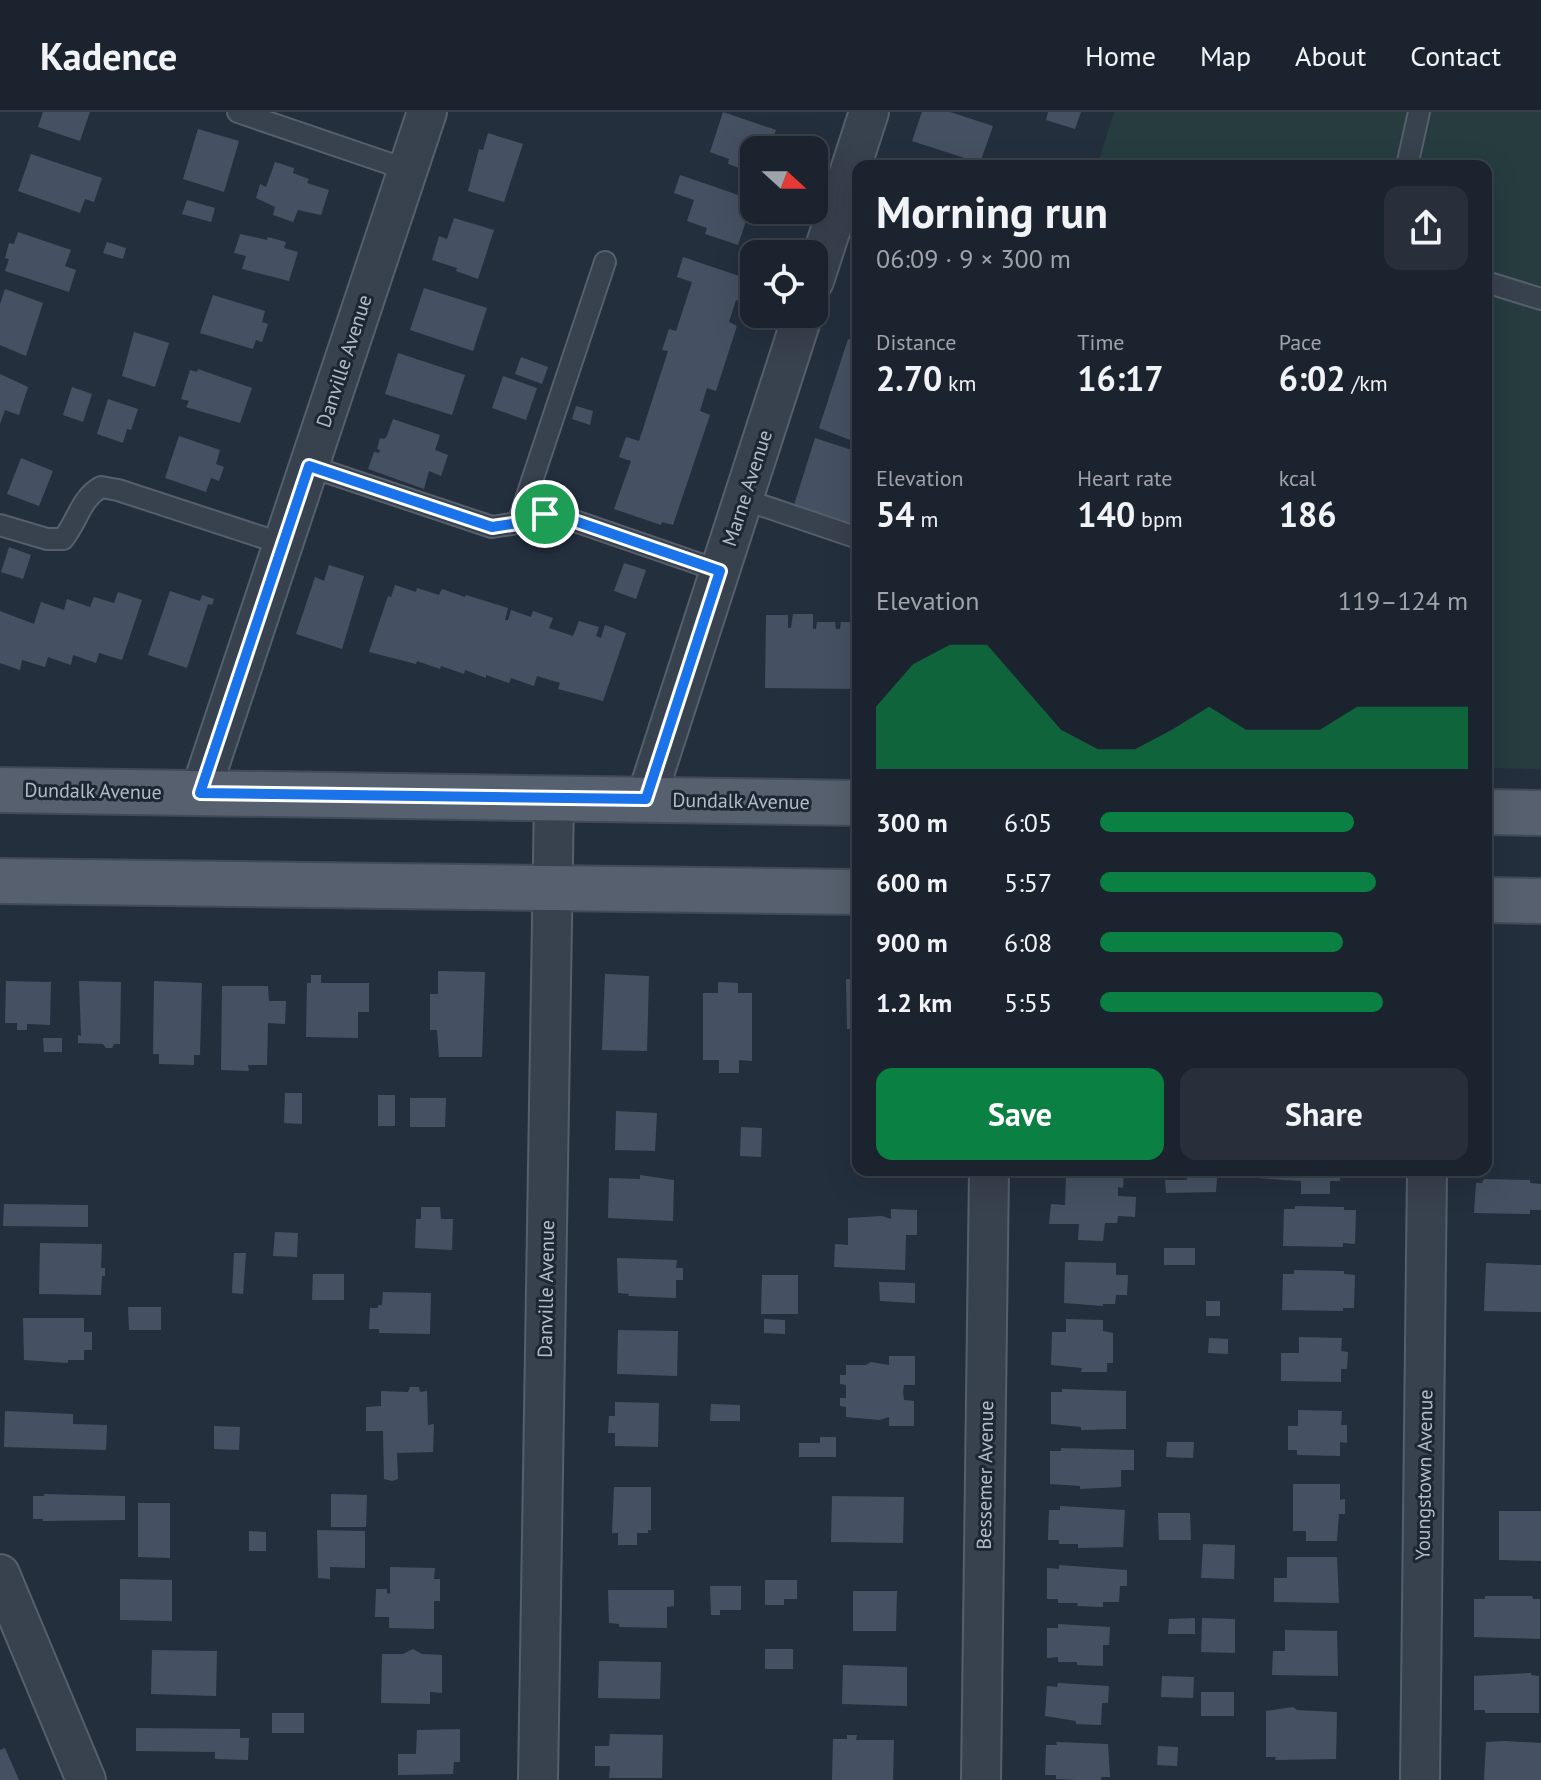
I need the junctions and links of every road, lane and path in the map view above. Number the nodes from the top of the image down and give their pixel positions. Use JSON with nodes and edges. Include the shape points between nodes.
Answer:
{"nodes":[{"id":1,"x":238,"y":112,"type":"edge"},
{"id":2,"x":427,"y":112,"type":"edge"},
{"id":3,"x":869,"y":112,"type":"edge"},
{"id":4,"x":1419,"y":112,"type":"edge"},
{"id":5,"x":853,"y":160,"type":"edge"},
{"id":6,"x":1408,"y":160,"type":"edge"},
{"id":7,"x":852,"y":164,"type":"edge"},
{"id":8,"x":408,"y":170,"type":"junction"},
{"id":9,"x":827,"y":240,"type":"edge"},
{"id":10,"x":605,"y":262,"type":"dead end"},
{"id":11,"x":1492,"y":284,"type":"edge"},
{"id":12,"x":1541,"y":299,"type":"edge"},
{"id":13,"x":798,"y":328,"type":"edge"},
{"id":14,"x":309,"y":466,"type":"junction"},
{"id":15,"x":743,"y":499,"type":"junction"},
{"id":16,"x":518,"y":523,"type":"junction"},
{"id":17,"x":0,"y":525,"type":"edge"},
{"id":18,"x":852,"y":536,"type":"edge"},
{"id":19,"x":283,"y":544,"type":"junction"},
{"id":20,"x":720,"y":571,"type":"junction"},
{"id":21,"x":0,"y":790,"type":"edge"},
{"id":22,"x":200,"y":793,"type":"junction"},
{"id":23,"x":554,"y":798,"type":"junction"},
{"id":24,"x":646,"y":799,"type":"junction"},
{"id":25,"x":852,"y":803,"type":"edge"},
{"id":26,"x":1492,"y":812,"type":"edge"},
{"id":27,"x":1541,"y":813,"type":"edge"},
{"id":28,"x":0,"y":881,"type":"edge"},
{"id":29,"x":553,"y":888,"type":"junction"},
{"id":30,"x":852,"y":892,"type":"edge"},
{"id":31,"x":1492,"y":900,"type":"edge"},
{"id":32,"x":1541,"y":901,"type":"edge"},
{"id":33,"x":989,"y":1176,"type":"edge"},
{"id":34,"x":1427,"y":1176,"type":"edge"},
{"id":35,"x":0,"y":1574,"type":"edge"},
{"id":36,"x":86,"y":1780,"type":"edge"},
{"id":37,"x":538,"y":1780,"type":"edge"},
{"id":38,"x":981,"y":1780,"type":"edge"},
{"id":39,"x":1420,"y":1780,"type":"edge"}],
"edges":[{"from":1,"to":8,"type":"lane"},
{"from":2,"to":8,"type":"street","name":"Danville Avenue"},
{"from":3,"to":5,"type":"street"},
{"from":4,"to":6,"type":"lane"},
{"from":7,"to":9,"type":"street"},
{"from":8,"to":14,"type":"street","name":"Danville Avenue"},
{"from":10,"to":16,"type":"lane"},
{"from":11,"to":12,"type":"lane"},
{"from":13,"to":15,"type":"street","name":"Marne Avenue"},
{"from":14,"to":16,"type":"lane","via":[[492,527]]},
{"from":14,"to":19,"type":"street","name":"Danville Avenue"},
{"from":15,"to":18,"type":"lane"},
{"from":15,"to":20,"type":"street","name":"Marne Avenue"},
{"from":16,"to":20,"type":"lane","via":[[545,514],[566,518]]},
{"from":17,"to":19,"type":"lane","via":[[63,539],[87,495],[101,487]]},
{"from":19,"to":22,"type":"street","name":"Danville Avenue"},
{"from":20,"to":24,"type":"street","name":"Marne Avenue"},
{"from":21,"to":22,"type":"main road","name":"Dundalk Avenue"},
{"from":22,"to":23,"type":"main road","name":"Dundalk Avenue"},
{"from":23,"to":24,"type":"main road","name":"Dundalk Avenue"},
{"from":23,"to":29,"type":"street","name":"Danville Avenue"},
{"from":24,"to":25,"type":"main road","name":"Dundalk Avenue"},
{"from":26,"to":27,"type":"main road"},
{"from":28,"to":29,"type":"main road"},
{"from":29,"to":30,"type":"main road"},
{"from":29,"to":37,"type":"street","name":"Danville Avenue"},
{"from":31,"to":32,"type":"main road"},
{"from":33,"to":38,"type":"street","name":"Bessemer Avenue"},
{"from":34,"to":39,"type":"street","name":"Youngstown Avenue"},
{"from":35,"to":36,"type":"street"}]}
